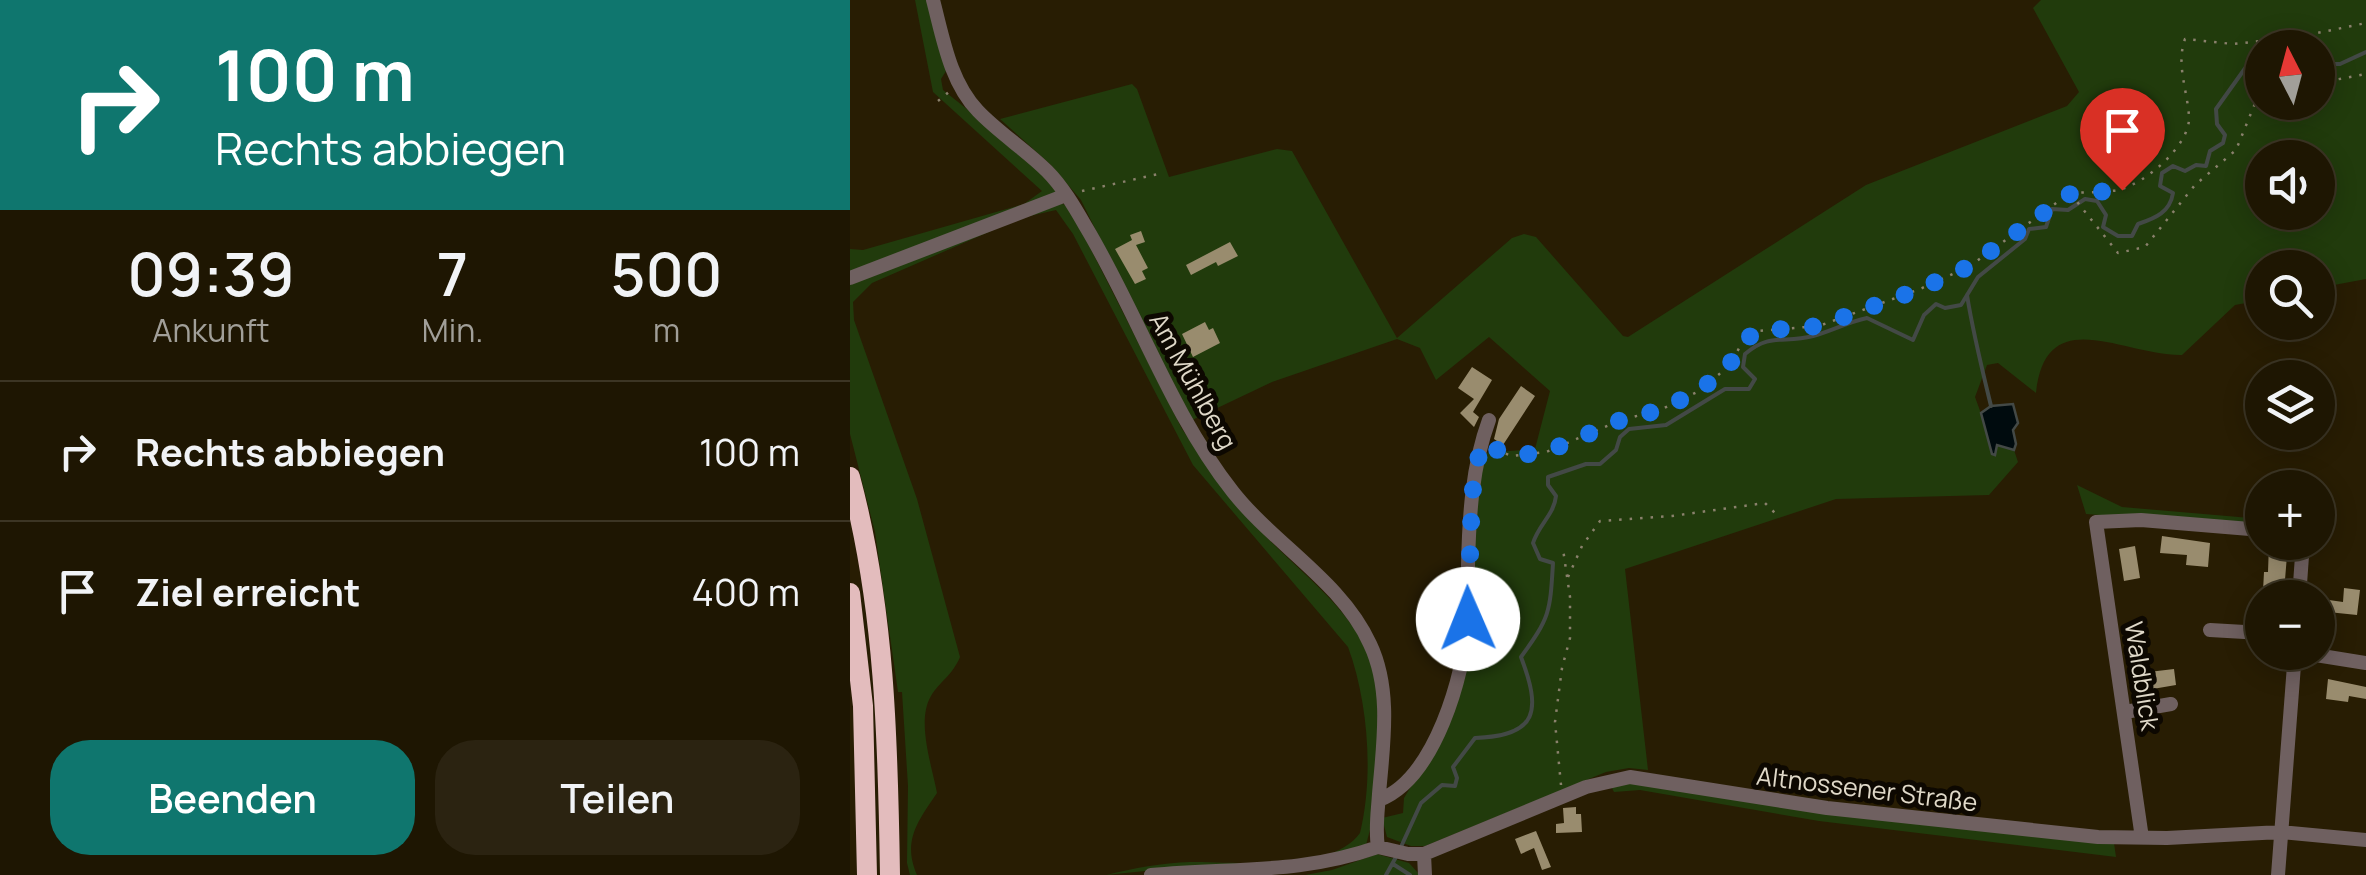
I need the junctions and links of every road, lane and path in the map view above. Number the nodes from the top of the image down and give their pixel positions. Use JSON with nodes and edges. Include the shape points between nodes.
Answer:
{"nodes":[{"id":1,"x":934,"y":0,"type":"edge"},
{"id":2,"x":2366,"y":23,"type":"edge"},
{"id":3,"x":2366,"y":74,"type":"edge"},
{"id":4,"x":2335,"y":80,"type":"edge"},
{"id":5,"x":2248,"y":120,"type":"edge"},
{"id":6,"x":1163,"y":173,"type":"dead end"},
{"id":7,"x":2070,"y":194,"type":"junction"},
{"id":8,"x":1066,"y":195,"type":"junction"},
{"id":9,"x":850,"y":278,"type":"edge"},
{"id":10,"x":1489,"y":420,"type":"dead end"},
{"id":11,"x":1481,"y":443,"type":"junction"},
{"id":12,"x":850,"y":478,"type":"edge"},
{"id":13,"x":1780,"y":518,"type":"dead end"},
{"id":14,"x":2245,"y":529,"type":"edge"},
{"id":15,"x":1563,"y":549,"type":"dead end"},
{"id":16,"x":1568,"y":577,"type":"junction"},
{"id":17,"x":850,"y":594,"type":"edge"},
{"id":18,"x":2210,"y":630,"type":"dead end"},
{"id":19,"x":2245,"y":633,"type":"edge"},
{"id":20,"x":2335,"y":658,"type":"edge"},
{"id":21,"x":2366,"y":663,"type":"edge"},
{"id":22,"x":2294,"y":670,"type":"edge"},
{"id":23,"x":2172,"y":704,"type":"dead end"},
{"id":24,"x":2124,"y":712,"type":"junction"},
{"id":25,"x":1563,"y":797,"type":"junction"},
{"id":26,"x":1379,"y":800,"type":"junction"},
{"id":27,"x":2281,"y":832,"type":"junction"},
{"id":28,"x":2142,"y":838,"type":"junction"},
{"id":29,"x":2366,"y":840,"type":"edge"},
{"id":30,"x":1382,"y":848,"type":"junction"},
{"id":31,"x":1424,"y":854,"type":"junction"},
{"id":32,"x":867,"y":875,"type":"edge"},
{"id":33,"x":890,"y":875,"type":"edge"},
{"id":34,"x":1152,"y":875,"type":"edge"},
{"id":35,"x":1424,"y":875,"type":"edge"},
{"id":36,"x":2278,"y":875,"type":"edge"}],
"edges":[{"from":1,"to":8,"type":"street","name":"Am Mühlberg","via":[[966,95]]},
{"from":2,"to":7,"type":"path","via":[[2234,44],[2185,39],[2180,54],[2190,121],[2184,142],[2122,190]]},
{"from":3,"to":4,"type":"path"},
{"from":5,"to":7,"type":"path","via":[[2236,150],[2196,185],[2145,247],[2118,252]]},
{"from":6,"to":8,"type":"path"},
{"from":7,"to":11,"type":"path","via":[[1970,266],[1920,289],[1819,326],[1758,331],[1699,391],[1660,410],[1546,452],[1512,456]]},
{"from":8,"to":9,"type":"street"},
{"from":8,"to":26,"type":"street","name":"Am Mühlberg","via":[[1186,424],[1223,479],[1332,591],[1372,646],[1383,694]]},
{"from":10,"to":11,"type":"street"},
{"from":11,"to":26,"type":"street","via":[[1462,658],[1442,726],[1422,763],[1398,793]]},
{"from":12,"to":33,"type":"highway","via":[[880,646]]},
{"from":13,"to":16,"type":"path","via":[[1765,503],[1600,521]]},
{"from":14,"to":24,"type":"street","name":"Waldblick","via":[[2096,522]]},
{"from":15,"to":16,"type":"path"},
{"from":16,"to":25,"type":"path","via":[[1570,638],[1555,722]]},
{"from":17,"to":32,"type":"highway","via":[[863,706]]},
{"from":18,"to":19,"type":"street"},
{"from":20,"to":21,"type":"street"},
{"from":22,"to":27,"type":"street"},
{"from":23,"to":24,"type":"street"},
{"from":24,"to":28,"type":"street","name":"Waldblick"},
{"from":25,"to":28,"type":"street","name":"Altnossener Straße","via":[[1630,777],[1827,808]]},
{"from":25,"to":31,"type":"street","name":"Altnossener Straße"},
{"from":26,"to":30,"type":"street","name":"Am Mühlberg"},
{"from":27,"to":28,"type":"street","name":"Altnossener Straße"},
{"from":27,"to":29,"type":"street","name":"Altnossener Straße"},
{"from":27,"to":36,"type":"street"},
{"from":30,"to":31,"type":"street","name":"Altnossener Straße"},
{"from":30,"to":34,"type":"street","via":[[1290,872]]},
{"from":31,"to":35,"type":"street"}]}
